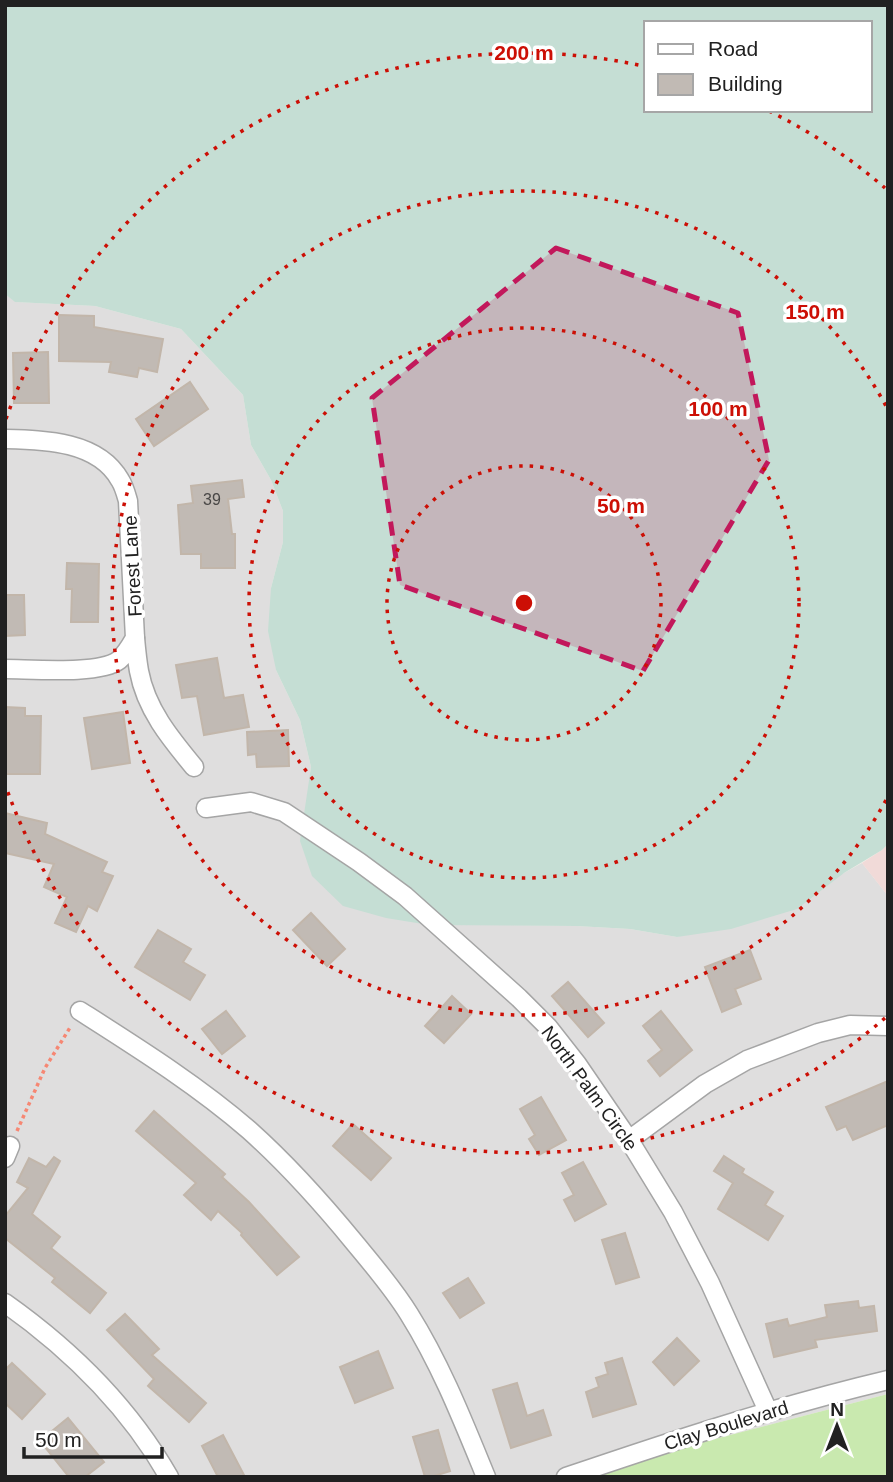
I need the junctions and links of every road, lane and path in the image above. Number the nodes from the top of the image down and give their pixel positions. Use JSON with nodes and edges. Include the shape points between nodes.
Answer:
{"nodes":[{"id":1,"x":5,"y":439,"type":"edge"},
{"id":2,"x":135,"y":638,"type":"junction"},
{"id":3,"x":5,"y":669,"type":"edge"},
{"id":4,"x":194,"y":767,"type":"dead end"},
{"id":5,"x":206,"y":808,"type":"dead end"},
{"id":6,"x":80,"y":1011,"type":"joint"},
{"id":7,"x":888,"y":1026,"type":"edge"},
{"id":8,"x":629,"y":1140,"type":"junction"},
{"id":9,"x":8,"y":1152,"type":"edge"},
{"id":10,"x":5,"y":1303,"type":"edge"},
{"id":11,"x":888,"y":1380,"type":"edge"},
{"id":12,"x":768,"y":1411,"type":"junction"},
{"id":13,"x":169,"y":1477,"type":"edge"},
{"id":14,"x":486,"y":1477,"type":"edge"},
{"id":15,"x":566,"y":1477,"type":"edge"}],
"edges":[{"from":1,"to":2,"type":"street","name":"Forest Lane","via":[[66,444],[89,452],[120,480],[128,501]]},
{"from":2,"to":3,"type":"street","name":"Forest Lane","via":[[118,661],[106,666]]},
{"from":2,"to":4,"type":"street","via":[[139,671],[152,708]]},
{"from":5,"to":8,"type":"street","name":"North Palm Circle","via":[[250,802],[284,812],[405,896],[548,1027]]},
{"from":6,"to":9,"type":"path","via":[[45,1068]]},
{"from":6,"to":14,"type":"street","via":[[190,1084],[248,1130],[328,1210],[408,1312],[455,1403]]},
{"from":7,"to":8,"type":"street","via":[[850,1025],[818,1032],[747,1060],[705,1084]]},
{"from":8,"to":12,"type":"street","name":"North Palm Circle","via":[[710,1283]]},
{"from":10,"to":13,"type":"street","via":[[104,1389],[133,1422]]},
{"from":11,"to":12,"type":"street","name":"Clay Boulevard"},
{"from":12,"to":15,"type":"street","name":"Clay Boulevard"}]}
